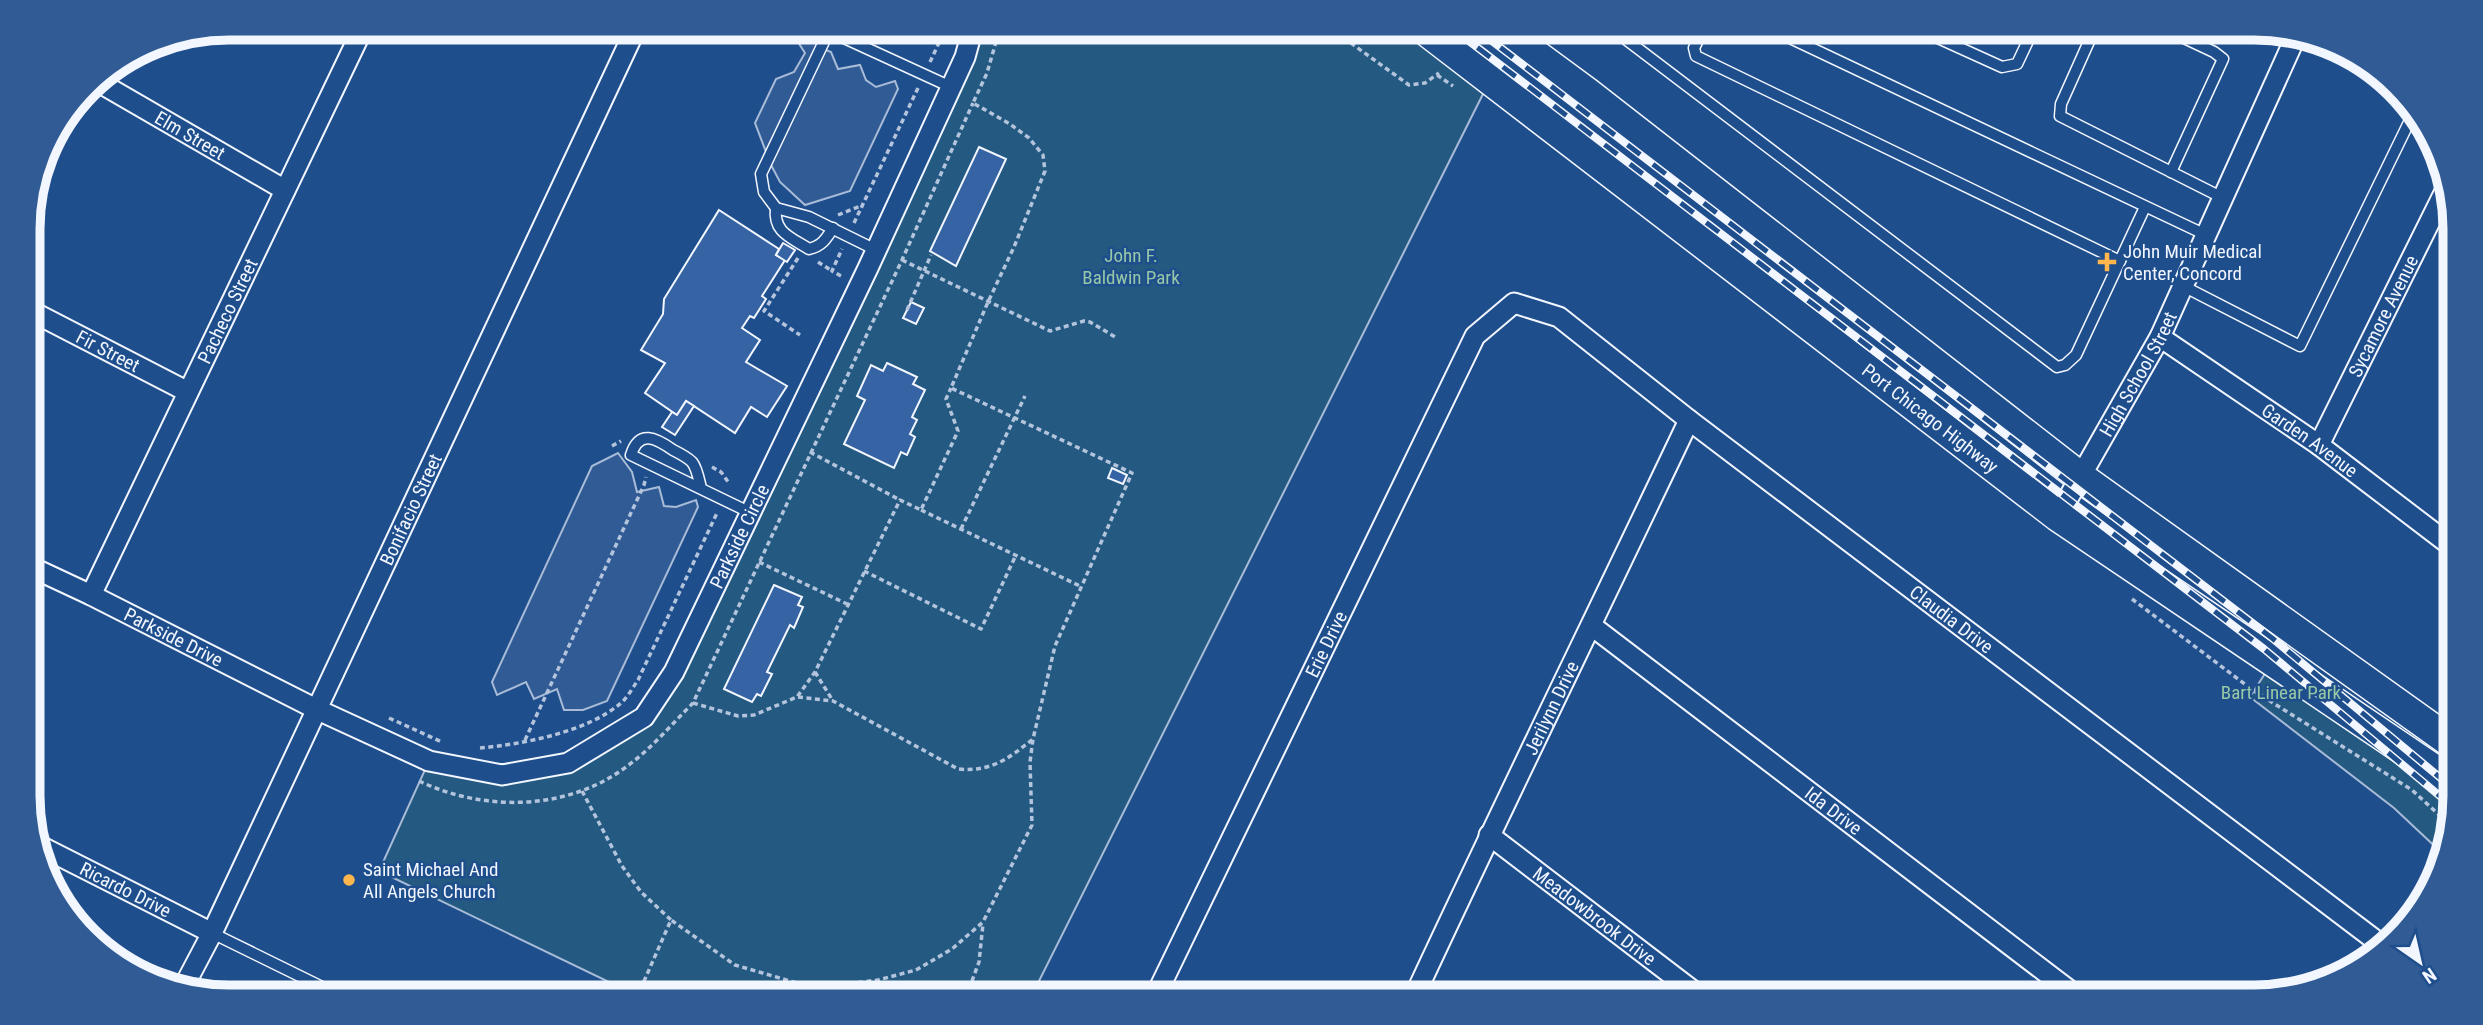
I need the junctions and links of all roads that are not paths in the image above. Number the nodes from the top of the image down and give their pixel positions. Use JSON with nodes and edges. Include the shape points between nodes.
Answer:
{"nodes":[{"id":1,"x":357,"y":40,"type":"edge"},
{"id":2,"x":630,"y":40,"type":"edge"},
{"id":3,"x":825,"y":40,"type":"edge"},
{"id":4,"x":848,"y":40,"type":"edge"},
{"id":5,"x":970,"y":40,"type":"edge"},
{"id":6,"x":1438,"y":40,"type":"edge"},
{"id":7,"x":1515,"y":40,"type":"edge"},
{"id":8,"x":1627,"y":40,"type":"edge"},
{"id":9,"x":1698,"y":40,"type":"edge"},
{"id":10,"x":1794,"y":40,"type":"edge"},
{"id":11,"x":1942,"y":40,"type":"edge"},
{"id":12,"x":2028,"y":40,"type":"edge"},
{"id":13,"x":2090,"y":40,"type":"edge"},
{"id":14,"x":2188,"y":40,"type":"edge"},
{"id":15,"x":2287,"y":43,"type":"edge"},
{"id":16,"x":106,"y":86,"type":"edge"},
{"id":17,"x":951,"y":88,"type":"junction"},
{"id":18,"x":2409,"y":122,"type":"edge"},
{"id":19,"x":2171,"y":172,"type":"junction"},
{"id":20,"x":285,"y":190,"type":"junction"},
{"id":21,"x":2223,"y":198,"type":"junction"},
{"id":22,"x":2440,"y":201,"type":"edge"},
{"id":23,"x":2145,"y":207,"type":"junction"},
{"id":24,"x":776,"y":208,"type":"junction"},
{"id":25,"x":833,"y":228,"type":"junction"},
{"id":26,"x":2206,"y":235,"type":"junction"},
{"id":27,"x":876,"y":250,"type":"junction"},
{"id":28,"x":2120,"y":261,"type":"junction"},
{"id":29,"x":2183,"y":286,"type":"junction"},
{"id":30,"x":1514,"y":303,"type":"joint"},
{"id":31,"x":41,"y":316,"type":"edge"},
{"id":32,"x":2160,"y":337,"type":"junction"},
{"id":33,"x":188,"y":393,"type":"junction"},
{"id":34,"x":1689,"y":420,"type":"junction"},
{"id":35,"x":2319,"y":445,"type":"junction"},
{"id":36,"x":2080,"y":477,"type":"junction"},
{"id":37,"x":701,"y":488,"type":"junction"},
{"id":38,"x":749,"y":512,"type":"junction"},
{"id":39,"x":2058,"y":516,"type":"junction"},
{"id":40,"x":2443,"y":540,"type":"edge"},
{"id":41,"x":40,"y":571,"type":"edge"},
{"id":42,"x":91,"y":595,"type":"junction"},
{"id":43,"x":1592,"y":626,"type":"junction"},
{"id":44,"x":316,"y":709,"type":"junction"},
{"id":45,"x":2443,"y":736,"type":"edge"},
{"id":46,"x":2443,"y":776,"type":"edge"},
{"id":47,"x":1489,"y":835,"type":"junction"},
{"id":48,"x":48,"y":850,"type":"edge"},
{"id":49,"x":212,"y":933,"type":"junction"},
{"id":50,"x":2375,"y":940,"type":"edge"},
{"id":51,"x":187,"y":980,"type":"edge"},
{"id":52,"x":1420,"y":984,"type":"edge"},
{"id":53,"x":1684,"y":984,"type":"edge"},
{"id":54,"x":2060,"y":984,"type":"edge"},
{"id":55,"x":318,"y":985,"type":"edge"},
{"id":56,"x":1160,"y":985,"type":"edge"}],
"edges":[{"from":1,"to":20,"type":"street","name":"Pacheco Street"},
{"from":2,"to":44,"type":"street","name":"Bonifacio Street"},
{"from":3,"to":24,"type":"lane","via":[[761,174],[764,192]]},
{"from":4,"to":17,"type":"lane"},
{"from":5,"to":17,"type":"street","name":"Parkside Circle"},
{"from":6,"to":39,"type":"main road","name":"Port Chicago Highway"},
{"from":7,"to":36,"type":"main road"},
{"from":8,"to":28,"type":"lane","via":[[2057,367],[2076,355]]},
{"from":9,"to":28,"type":"lane","via":[[1696,56]]},
{"from":10,"to":23,"type":"lane"},
{"from":11,"to":12,"type":"lane","via":[[2002,67],[2017,64]]},
{"from":13,"to":19,"type":"lane","via":[[2061,104],[2060,117]]},
{"from":14,"to":19,"type":"lane","via":[[2223,59]]},
{"from":15,"to":21,"type":"street","name":"High School Street"},
{"from":16,"to":20,"type":"street","name":"Elm Street"},
{"from":17,"to":27,"type":"street","name":"Parkside Circle"},
{"from":18,"to":29,"type":"lane","via":[[2300,346]]},
{"from":19,"to":21,"type":"lane"},
{"from":20,"to":33,"type":"street","name":"Pacheco Street"},
{"from":21,"to":26,"type":"street","name":"High School Street"},
{"from":22,"to":35,"type":"street","name":"Sycamore Avenue"},
{"from":23,"to":26,"type":"lane"},
{"from":23,"to":28,"type":"lane"},
{"from":24,"to":25,"type":"lane"},
{"from":24,"to":25,"type":"lane","via":[[775,220],[783,232],[808,248],[818,247]]},
{"from":25,"to":27,"type":"lane"},
{"from":26,"to":29,"type":"street","name":"High School Street"},
{"from":27,"to":38,"type":"street","name":"Parkside Circle"},
{"from":29,"to":32,"type":"street","name":"High School Street"},
{"from":30,"to":34,"type":"street","name":"Claudia Drive","via":[[1559,317]]},
{"from":30,"to":56,"type":"street","name":"Erie Drive","via":[[1475,335]]},
{"from":31,"to":33,"type":"street","name":"Fir Street"},
{"from":32,"to":35,"type":"street","name":"Garden Avenue"},
{"from":32,"to":36,"type":"street","name":"High School Street"},
{"from":33,"to":42,"type":"street","name":"Pacheco Street"},
{"from":34,"to":43,"type":"street","name":"Jerilynn Drive"},
{"from":34,"to":50,"type":"street","name":"Claudia Drive"},
{"from":35,"to":40,"type":"street","name":"Garden Avenue"},
{"from":36,"to":39,"type":"street","name":"High School Street"},
{"from":36,"to":45,"type":"main road"},
{"from":37,"to":37,"type":"lane","via":[[631,455],[634,445],[652,438],[663,443],[693,463]]},
{"from":37,"to":38,"type":"lane"},
{"from":38,"to":44,"type":"street","name":"Parkside Circle","via":[[674,672],[644,718],[568,763],[502,775],[429,761]]},
{"from":39,"to":46,"type":"main road","name":"Port Chicago Highway"},
{"from":41,"to":42,"type":"street","name":"Parkside Drive"},
{"from":42,"to":44,"type":"street","name":"Parkside Drive"},
{"from":43,"to":47,"type":"street","name":"Jerilynn Drive"},
{"from":43,"to":54,"type":"street","name":"Ida Drive"},
{"from":44,"to":49,"type":"street","name":"Bonifacio Street"},
{"from":47,"to":52,"type":"street","name":"Jerilynn Drive"},
{"from":47,"to":53,"type":"street","name":"Meadowbrook Drive"},
{"from":48,"to":49,"type":"street","name":"Ricardo Drive"},
{"from":49,"to":51,"type":"street","name":"Bonifacio Street"},
{"from":49,"to":55,"type":"lane"}]}
